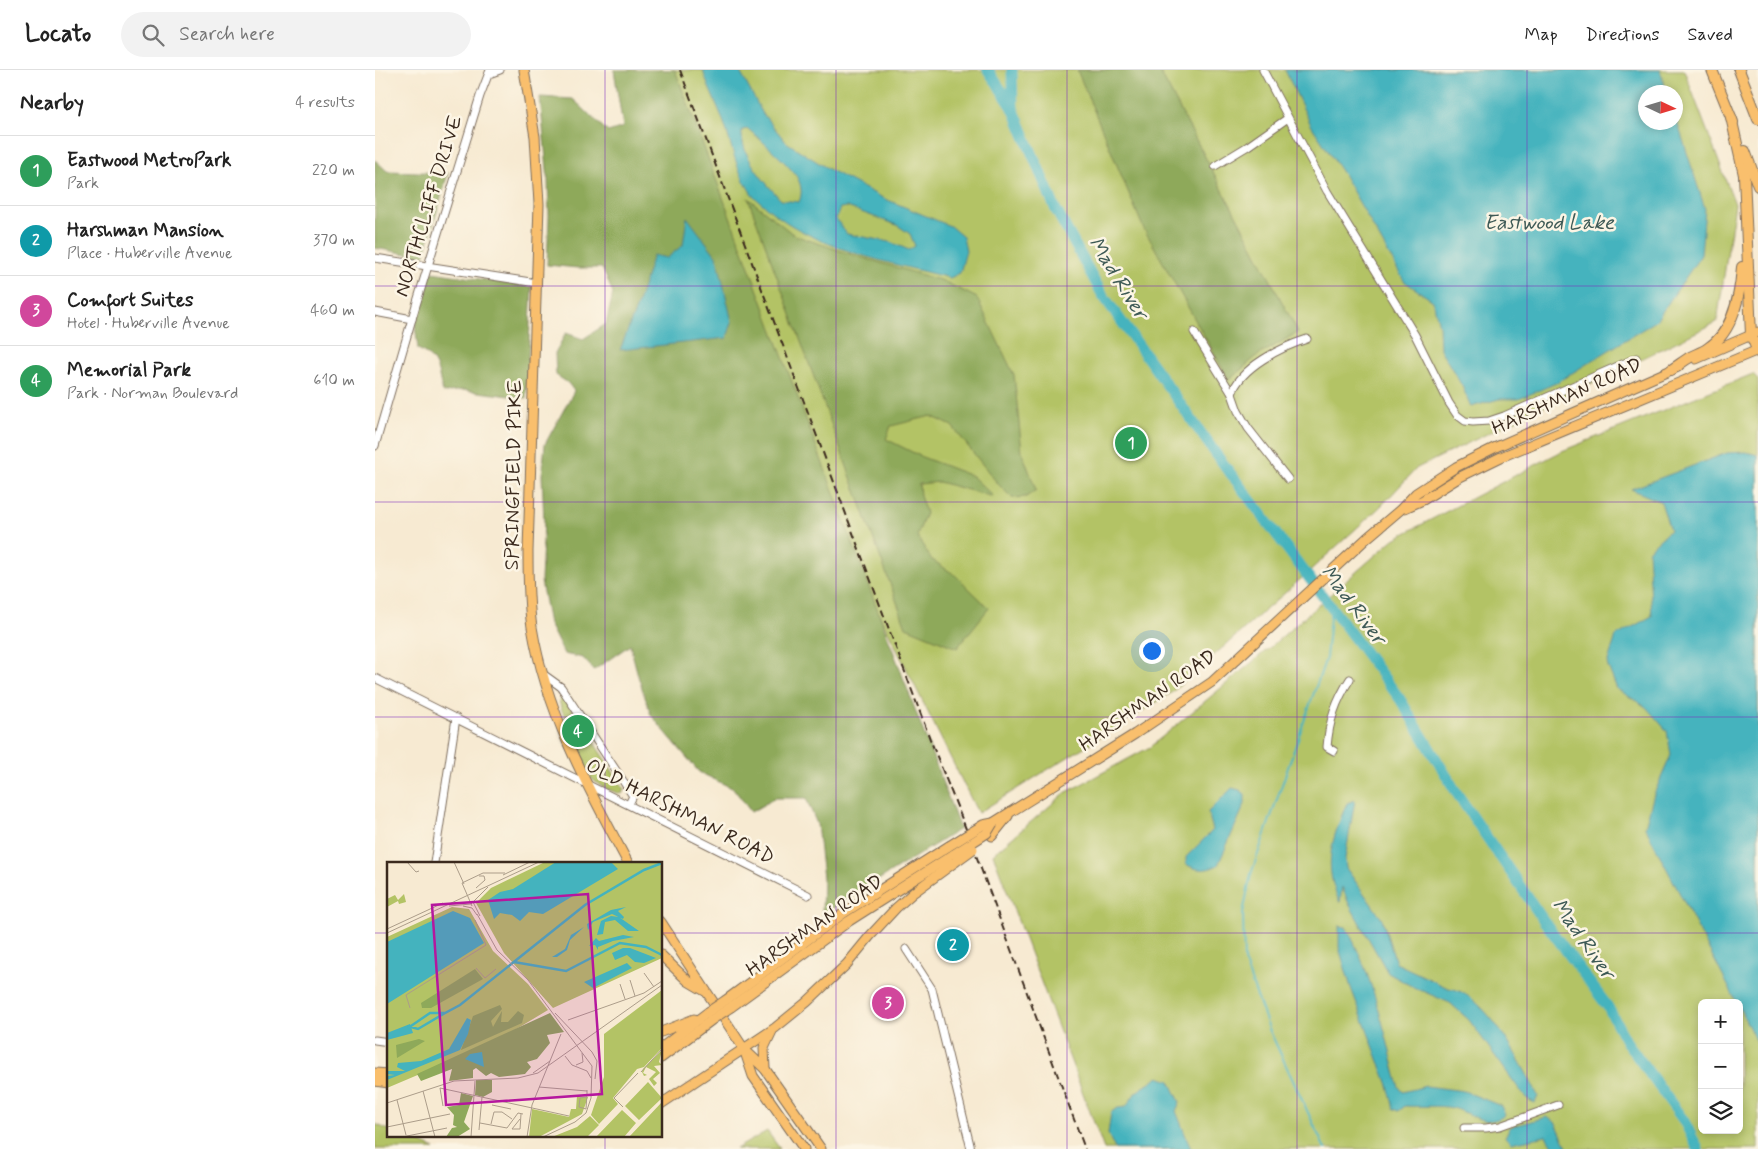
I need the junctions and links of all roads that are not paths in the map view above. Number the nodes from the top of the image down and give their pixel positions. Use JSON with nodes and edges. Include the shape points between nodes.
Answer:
{"nodes":[{"id":1,"x":500,"y":70,"type":"edge"},
{"id":2,"x":524,"y":70,"type":"edge"},
{"id":3,"x":1263,"y":70,"type":"edge"},
{"id":4,"x":1713,"y":70,"type":"edge"},
{"id":5,"x":1739,"y":70,"type":"edge"},
{"id":6,"x":490,"y":72,"type":"edge"},
{"id":7,"x":1731,"y":117,"type":"junction"},
{"id":8,"x":1288,"y":118,"type":"junction"},
{"id":9,"x":1758,"y":119,"type":"edge"},
{"id":10,"x":1215,"y":166,"type":"dead end"},
{"id":11,"x":1758,"y":186,"type":"edge"},
{"id":12,"x":1745,"y":228,"type":"junction"},
{"id":13,"x":375,"y":258,"type":"edge"},
{"id":14,"x":428,"y":266,"type":"junction"},
{"id":15,"x":537,"y":283,"type":"junction"},
{"id":16,"x":375,"y":312,"type":"edge"},
{"id":17,"x":412,"y":319,"type":"junction"},
{"id":18,"x":1193,"y":332,"type":"dead end"},
{"id":19,"x":1755,"y":334,"type":"edge"},
{"id":20,"x":1307,"y":339,"type":"dead end"},
{"id":21,"x":1758,"y":351,"type":"edge"},
{"id":22,"x":1636,"y":358,"type":"dead end"},
{"id":23,"x":1671,"y":370,"type":"junction"},
{"id":24,"x":1232,"y":394,"type":"junction"},
{"id":25,"x":375,"y":446,"type":"edge"},
{"id":26,"x":1289,"y":479,"type":"dead end"},
{"id":27,"x":1400,"y":510,"type":"junction"},
{"id":28,"x":543,"y":674,"type":"junction"},
{"id":29,"x":375,"y":678,"type":"edge"},
{"id":30,"x":1350,"y":679,"type":"dead end"},
{"id":31,"x":456,"y":718,"type":"junction"},
{"id":32,"x":1334,"y":751,"type":"dead end"},
{"id":33,"x":587,"y":783,"type":"junction"},
{"id":34,"x":629,"y":804,"type":"junction"},
{"id":35,"x":1012,"y":811,"type":"junction"},
{"id":36,"x":953,"y":854,"type":"junction"},
{"id":37,"x":434,"y":862,"type":"edge"},
{"id":38,"x":627,"y":862,"type":"edge"},
{"id":39,"x":808,"y":895,"type":"dead end"},
{"id":40,"x":663,"y":925,"type":"edge"},
{"id":41,"x":906,"y":949,"type":"dead end"},
{"id":42,"x":663,"y":957,"type":"edge"},
{"id":43,"x":707,"y":993,"type":"junction"},
{"id":44,"x":708,"y":1016,"type":"junction"},
{"id":45,"x":775,"y":1028,"type":"junction"},
{"id":46,"x":663,"y":1031,"type":"edge"},
{"id":47,"x":663,"y":1047,"type":"edge"},
{"id":48,"x":743,"y":1049,"type":"junction"},
{"id":49,"x":663,"y":1056,"type":"edge"},
{"id":50,"x":765,"y":1069,"type":"junction"},
{"id":51,"x":663,"y":1103,"type":"edge"},
{"id":52,"x":1558,"y":1105,"type":"dead end"},
{"id":53,"x":1464,"y":1128,"type":"dead end"},
{"id":54,"x":804,"y":1149,"type":"edge"},
{"id":55,"x":821,"y":1149,"type":"edge"},
{"id":56,"x":971,"y":1149,"type":"edge"}],
"edges":[{"from":1,"to":6,"type":"street","name":"NORTHCLIFF DRIVE"},
{"from":2,"to":15,"type":"main road","name":"SPRINGFIELD PIKE","via":[[538,175]]},
{"from":3,"to":8,"type":"street"},
{"from":4,"to":7,"type":"highway"},
{"from":5,"to":9,"type":"highway"},
{"from":6,"to":14,"type":"street","name":"NORTHCLIFF DRIVE"},
{"from":7,"to":11,"type":"highway"},
{"from":7,"to":12,"type":"highway","via":[[1744,175]]},
{"from":8,"to":10,"type":"street"},
{"from":8,"to":22,"type":"street","via":[[1460,418],[1473,422],[1504,416]]},
{"from":12,"to":19,"type":"highway"},
{"from":12,"to":23,"type":"highway","via":[[1740,289],[1728,326],[1709,348]]},
{"from":13,"to":14,"type":"street"},
{"from":14,"to":15,"type":"street"},
{"from":14,"to":17,"type":"street","name":"NORTHCLIFF DRIVE"},
{"from":15,"to":28,"type":"main road","name":"SPRINGFIELD PIKE","via":[[528,576],[532,627]]},
{"from":16,"to":17,"type":"street"},
{"from":17,"to":25,"type":"street","name":"NORTHCLIFF DRIVE"},
{"from":18,"to":24,"type":"street"},
{"from":19,"to":21,"type":"highway"},
{"from":19,"to":23,"type":"main road","name":"HARSHMAN ROAD"},
{"from":20,"to":24,"type":"street","via":[[1258,363],[1235,385]]},
{"from":21,"to":27,"type":"main road","name":"HARSHMAN ROAD","via":[[1501,457]]},
{"from":23,"to":27,"type":"main road","name":"HARSHMAN ROAD","via":[[1456,467],[1416,492]]},
{"from":24,"to":26,"type":"street","via":[[1248,428]]},
{"from":27,"to":35,"type":"main road","name":"HARSHMAN ROAD","via":[[1212,682]]},
{"from":28,"to":33,"type":"main road","name":"SPRINGFIELD PIKE","via":[[563,734]]},
{"from":28,"to":34,"type":"street","via":[[561,687],[574,705],[633,796]]},
{"from":29,"to":31,"type":"street","name":"OLD HARSHMAN ROAD"},
{"from":30,"to":32,"type":"street","via":[[1331,717],[1327,747]]},
{"from":31,"to":33,"type":"street","name":"OLD HARSHMAN ROAD"},
{"from":31,"to":37,"type":"street"},
{"from":33,"to":34,"type":"street","name":"OLD HARSHMAN ROAD"},
{"from":33,"to":38,"type":"main road","name":"SPRINGFIELD PIKE"},
{"from":34,"to":39,"type":"street","name":"OLD HARSHMAN ROAD"},
{"from":35,"to":36,"type":"main road","name":"HARSHMAN ROAD","bridge":true,"via":[[993,823],[983,825]]},
{"from":35,"to":36,"type":"main road","bridge":true,"via":[[992,836]]},
{"from":36,"to":44,"type":"main road","name":"HARSHMAN ROAD","bridge":true,"via":[[844,913]]},
{"from":36,"to":45,"type":"main road","via":[[876,929],[847,964]]},
{"from":40,"to":43,"type":"main road"},
{"from":41,"to":56,"type":"street","via":[[933,989]]},
{"from":42,"to":43,"type":"main road","via":[[688,981]]},
{"from":43,"to":48,"type":"main road"},
{"from":44,"to":46,"type":"main road"},
{"from":44,"to":47,"type":"main road"},
{"from":44,"to":49,"type":"main road"},
{"from":45,"to":48,"type":"main road"},
{"from":45,"to":50,"type":"main road","via":[[764,1048]]},
{"from":48,"to":50,"type":"main road"},
{"from":48,"to":51,"type":"main road"},
{"from":48,"to":54,"type":"main road","via":[[753,1076]]},
{"from":50,"to":55,"type":"main road"},
{"from":52,"to":53,"type":"street","via":[[1500,1126]]}]}
